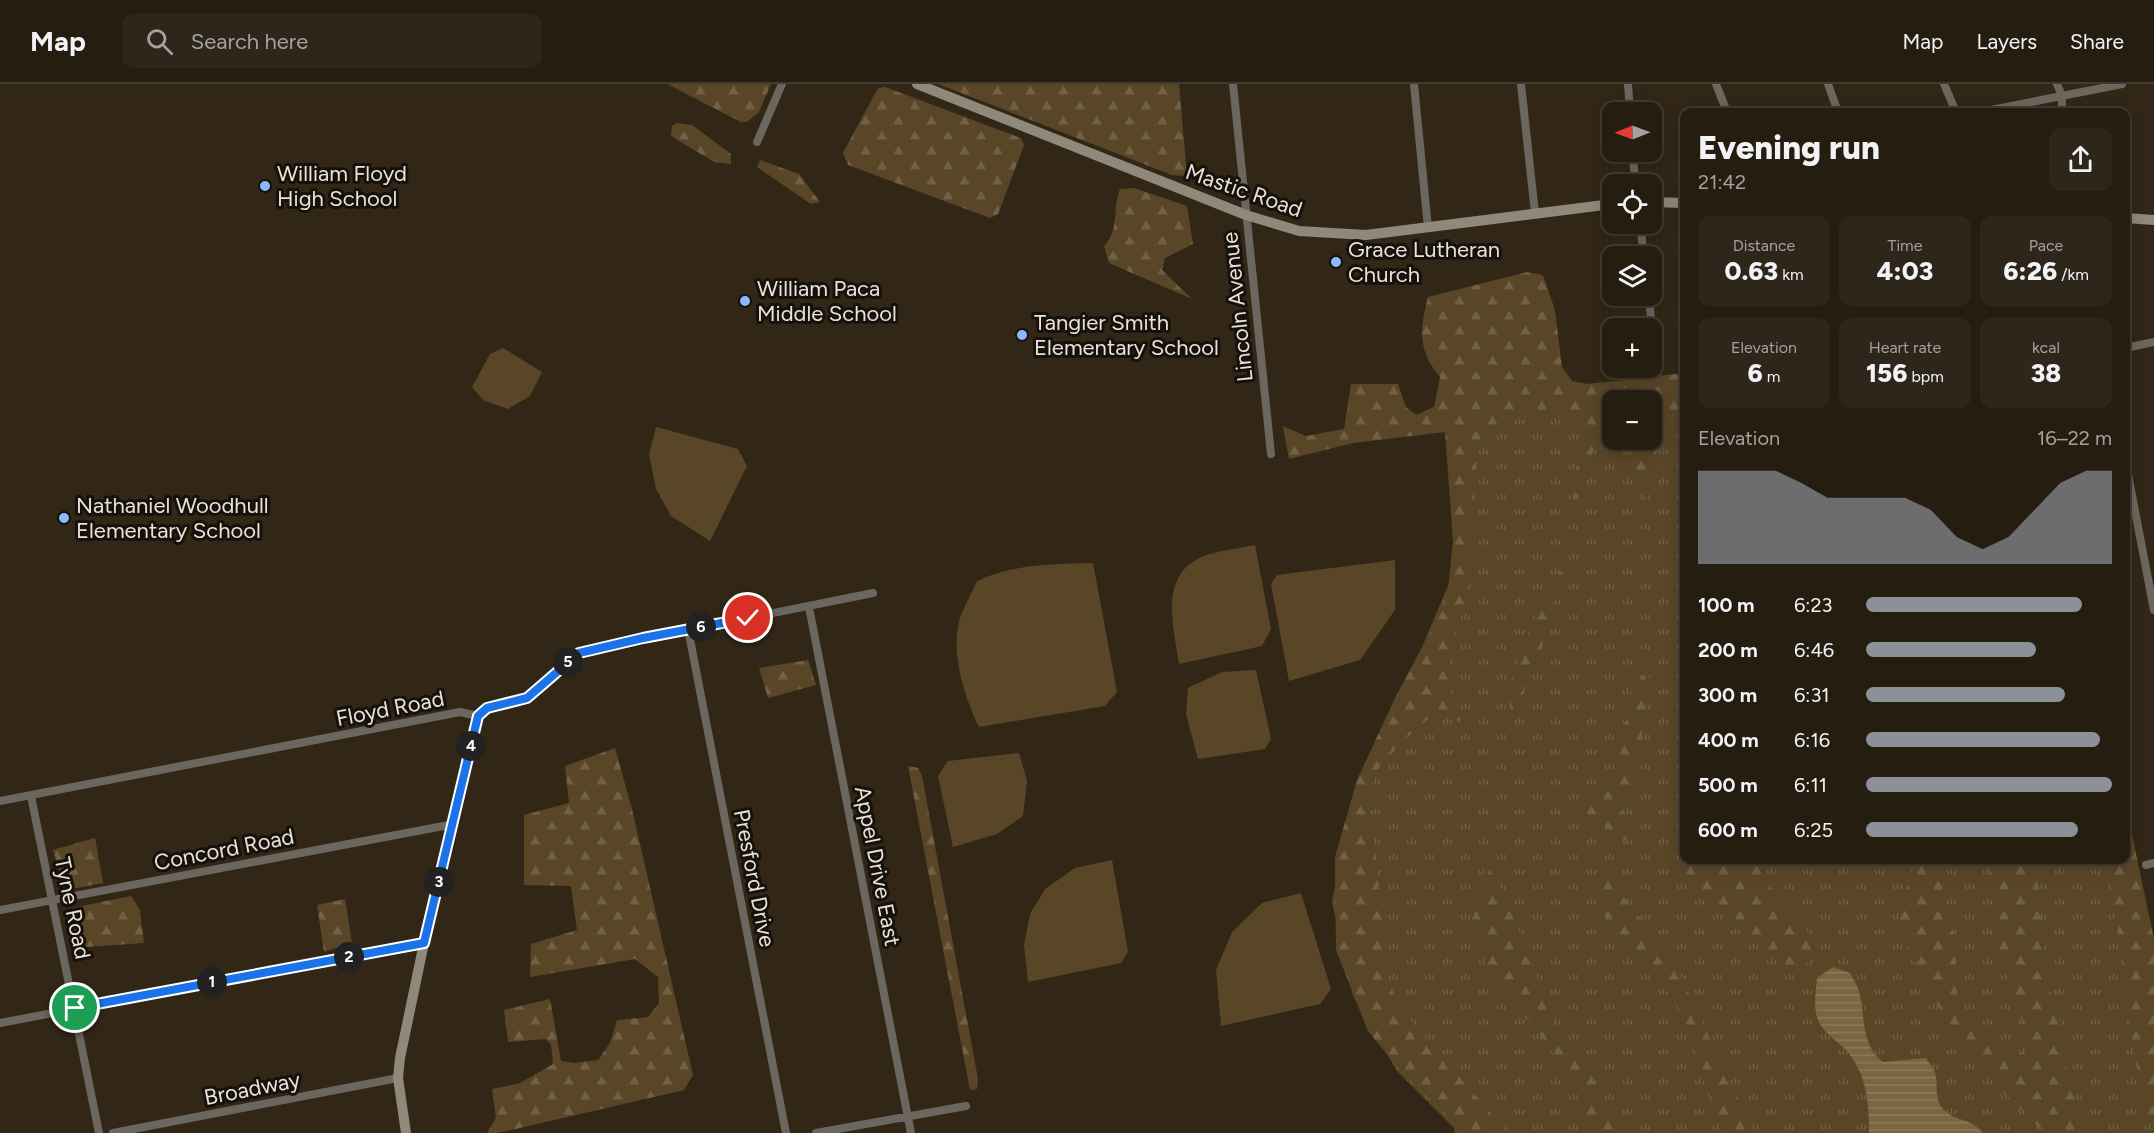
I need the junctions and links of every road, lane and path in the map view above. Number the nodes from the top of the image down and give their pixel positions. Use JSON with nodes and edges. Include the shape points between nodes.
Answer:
{"nodes":[{"id":1,"x":782,"y":84,"type":"edge"},
{"id":2,"x":917,"y":84,"type":"edge"},
{"id":3,"x":1233,"y":84,"type":"edge"},
{"id":4,"x":1414,"y":84,"type":"edge"},
{"id":5,"x":1521,"y":84,"type":"edge"},
{"id":6,"x":1628,"y":84,"type":"edge"},
{"id":7,"x":1716,"y":84,"type":"edge"},
{"id":8,"x":1828,"y":84,"type":"edge"},
{"id":9,"x":1944,"y":84,"type":"edge"},
{"id":10,"x":2057,"y":84,"type":"edge"},
{"id":11,"x":2122,"y":84,"type":"edge"},
{"id":12,"x":2062,"y":96,"type":"junction"},
{"id":13,"x":1629,"y":102,"type":"edge"},
{"id":14,"x":1725,"y":108,"type":"edge"},
{"id":15,"x":1837,"y":108,"type":"edge"},
{"id":16,"x":1954,"y":108,"type":"edge"},
{"id":17,"x":2001,"y":108,"type":"edge"},
{"id":18,"x":2062,"y":108,"type":"edge"},
{"id":19,"x":757,"y":142,"type":"dead end"},
{"id":20,"x":1680,"y":201,"type":"edge"},
{"id":21,"x":1662,"y":202,"type":"edge"},
{"id":22,"x":1602,"y":205,"type":"edge"},
{"id":23,"x":1535,"y":213,"type":"junction"},
{"id":24,"x":1246,"y":215,"type":"junction"},
{"id":25,"x":2130,"y":218,"type":"edge"},
{"id":26,"x":2154,"y":220,"type":"edge"},
{"id":27,"x":1428,"y":228,"type":"junction"},
{"id":28,"x":2154,"y":342,"type":"edge"},
{"id":29,"x":2130,"y":347,"type":"edge"},
{"id":30,"x":1270,"y":454,"type":"dead end"},
{"id":31,"x":2130,"y":485,"type":"edge"},
{"id":32,"x":873,"y":593,"type":"dead end"},
{"id":33,"x":809,"y":607,"type":"junction"},
{"id":34,"x":2154,"y":610,"type":"edge"},
{"id":35,"x":688,"y":629,"type":"junction"},
{"id":36,"x":478,"y":716,"type":"junction"},
{"id":37,"x":31,"y":796,"type":"junction"},
{"id":38,"x":0,"y":801,"type":"edge"},
{"id":39,"x":454,"y":824,"type":"junction"},
{"id":40,"x":54,"y":899,"type":"junction"},
{"id":41,"x":0,"y":910,"type":"edge"},
{"id":42,"x":424,"y":943,"type":"junction"},
{"id":43,"x":75,"y":1008,"type":"junction"},
{"id":44,"x":0,"y":1023,"type":"edge"},
{"id":45,"x":399,"y":1078,"type":"junction"},
{"id":46,"x":966,"y":1106,"type":"dead end"},
{"id":47,"x":908,"y":1115,"type":"junction"},
{"id":48,"x":99,"y":1133,"type":"edge"},
{"id":49,"x":113,"y":1133,"type":"edge"},
{"id":50,"x":406,"y":1133,"type":"edge"},
{"id":51,"x":786,"y":1133,"type":"edge"},
{"id":52,"x":816,"y":1133,"type":"edge"},
{"id":53,"x":911,"y":1133,"type":"edge"}],
"edges":[{"from":1,"to":19,"type":"street"},
{"from":2,"to":24,"type":"main road","name":"Mastic Road"},
{"from":3,"to":24,"type":"street","name":"Lincoln Avenue"},
{"from":4,"to":27,"type":"street"},
{"from":5,"to":23,"type":"street"},
{"from":6,"to":13,"type":"street"},
{"from":7,"to":14,"type":"street"},
{"from":8,"to":15,"type":"street"},
{"from":9,"to":16,"type":"street"},
{"from":10,"to":12,"type":"street"},
{"from":11,"to":12,"type":"street"},
{"from":12,"to":17,"type":"street"},
{"from":12,"to":18,"type":"street"},
{"from":20,"to":21,"type":"main road"},
{"from":22,"to":23,"type":"main road","name":"Mastic Road"},
{"from":23,"to":27,"type":"main road","name":"Mastic Road"},
{"from":24,"to":27,"type":"main road","name":"Mastic Road","via":[[1320,234],[1366,235]]},
{"from":24,"to":30,"type":"street","name":"Lincoln Avenue"},
{"from":25,"to":26,"type":"main road"},
{"from":28,"to":29,"type":"street"},
{"from":31,"to":34,"type":"street"},
{"from":32,"to":33,"type":"street","name":"Floyd Road"},
{"from":33,"to":35,"type":"street","name":"Floyd Road"},
{"from":33,"to":47,"type":"street","name":"Appel Drive East"},
{"from":35,"to":36,"type":"street","name":"Floyd Road","via":[[579,653],[527,698],[487,708]]},
{"from":35,"to":51,"type":"street","name":"Presford Drive"},
{"from":36,"to":37,"type":"street","name":"Floyd Road","via":[[460,712]]},
{"from":36,"to":39,"type":"main road"},
{"from":37,"to":38,"type":"street","name":"Floyd Road"},
{"from":37,"to":40,"type":"street","name":"Tyne Road"},
{"from":39,"to":40,"type":"street","name":"Concord Road"},
{"from":39,"to":42,"type":"main road"},
{"from":40,"to":41,"type":"street","name":"Concord Road"},
{"from":40,"to":43,"type":"street","name":"Tyne Road"},
{"from":42,"to":43,"type":"street"},
{"from":42,"to":45,"type":"main road"},
{"from":43,"to":44,"type":"street"},
{"from":43,"to":48,"type":"street","name":"Tyne Road"},
{"from":45,"to":49,"type":"street","name":"Broadway"},
{"from":45,"to":50,"type":"main road"},
{"from":46,"to":47,"type":"street"},
{"from":47,"to":52,"type":"street"},
{"from":47,"to":53,"type":"street","name":"Appel Drive East"}]}
